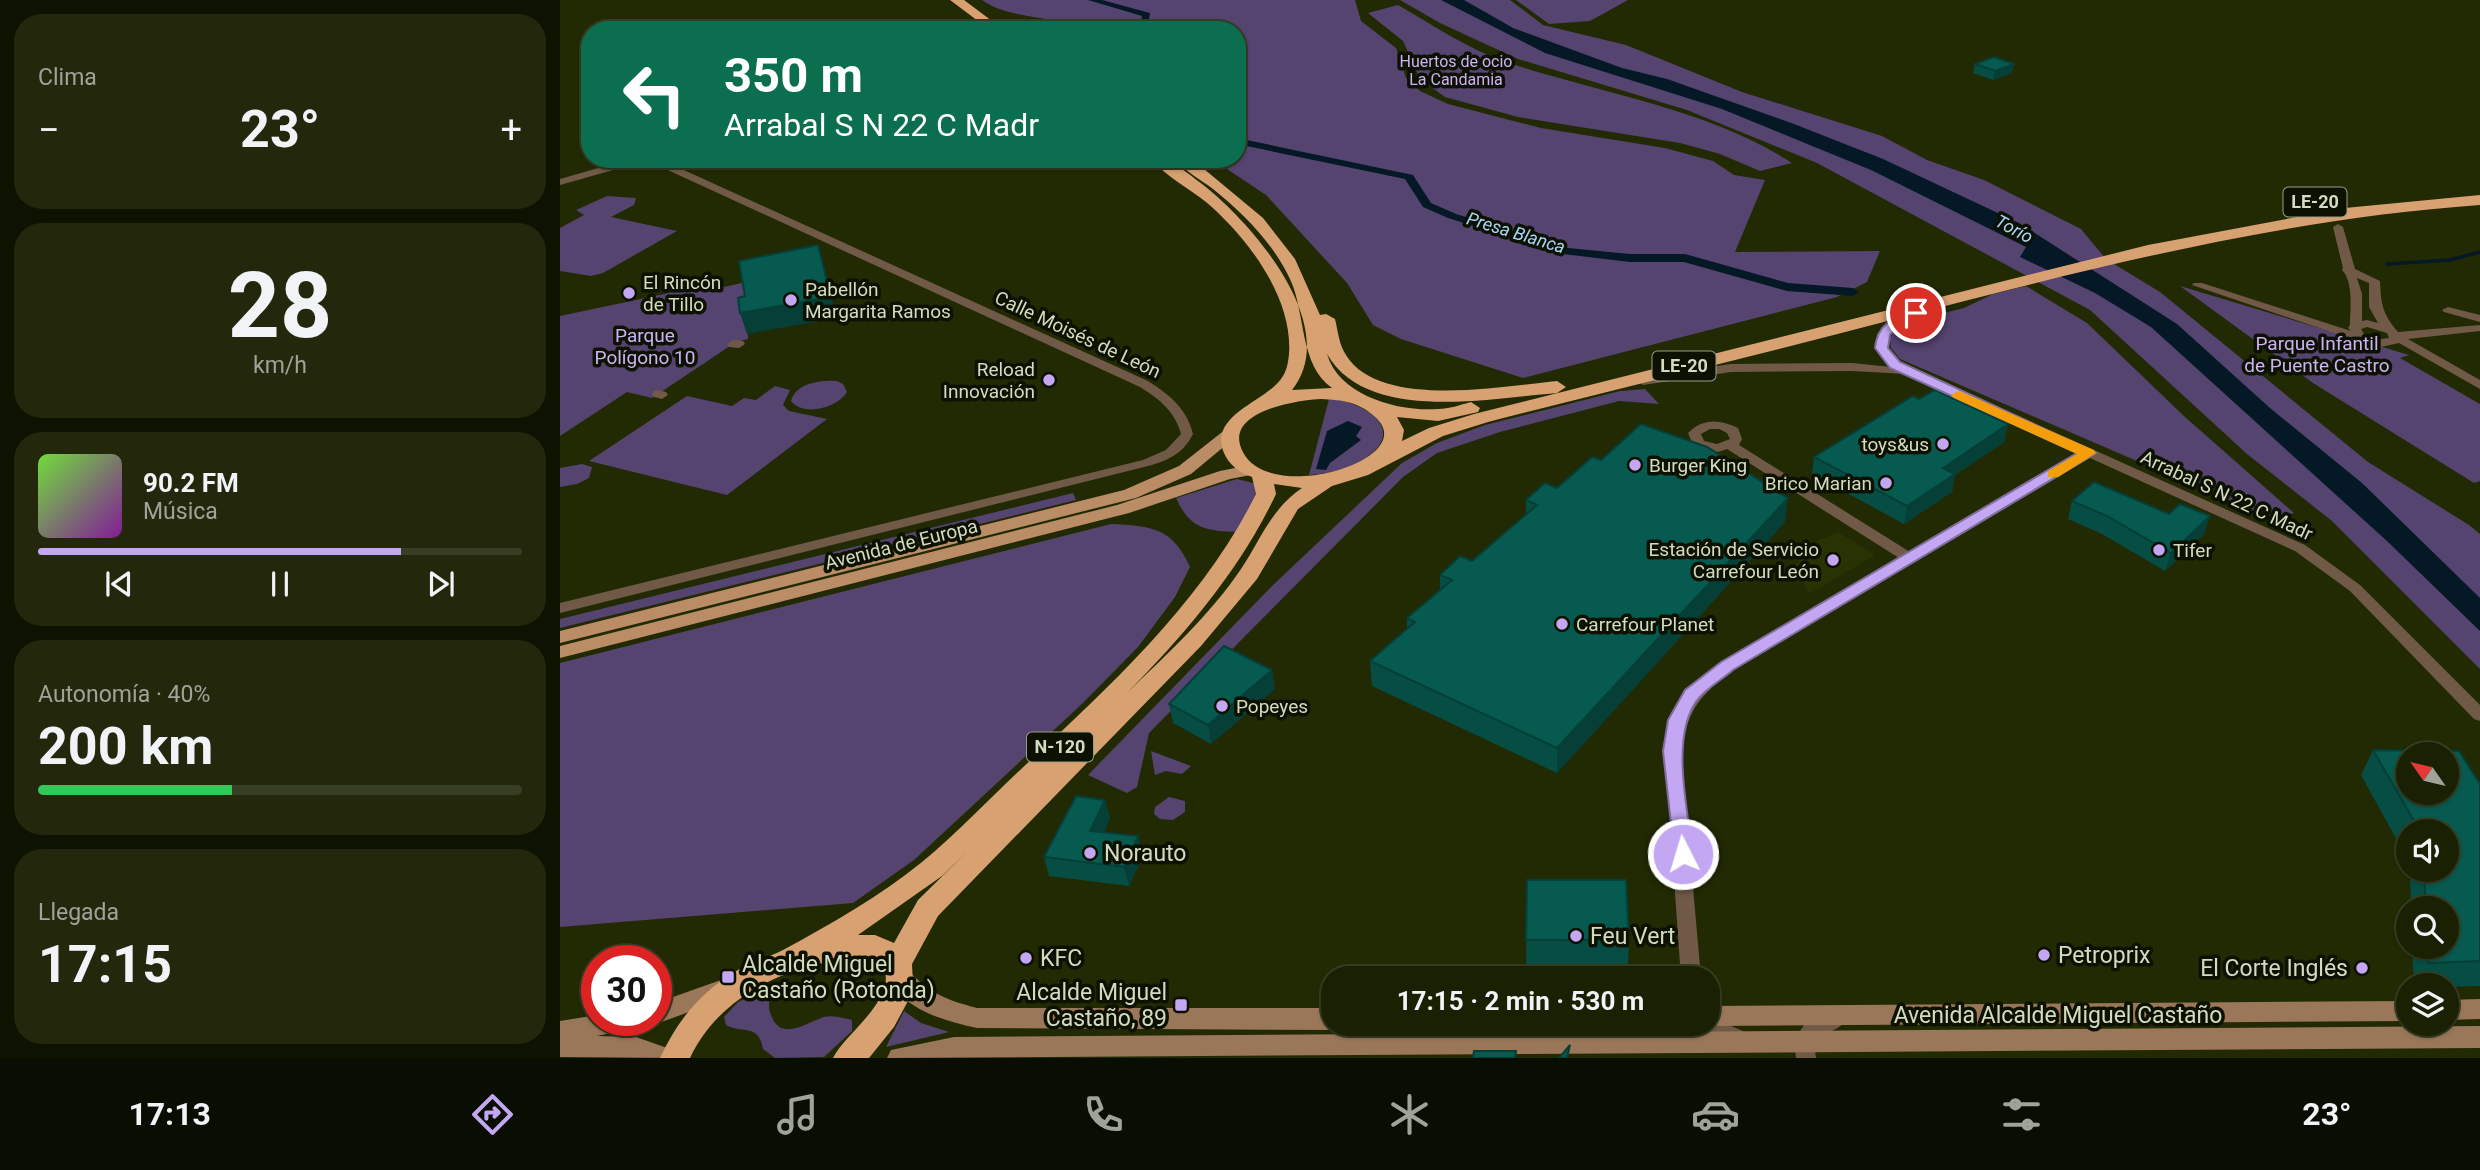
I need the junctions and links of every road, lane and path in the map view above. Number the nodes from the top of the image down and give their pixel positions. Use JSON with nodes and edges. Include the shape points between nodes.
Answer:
{"nodes":[{"id":1,"x":951,"y":4,"type":"edge"},
{"id":2,"x":968,"y":21,"type":"edge"},
{"id":3,"x":982,"y":21,"type":"edge"},
{"id":4,"x":610,"y":168,"type":"edge"},
{"id":5,"x":672,"y":168,"type":"edge"},
{"id":6,"x":1169,"y":168,"type":"edge"},
{"id":7,"x":1193,"y":168,"type":"edge"},
{"id":8,"x":560,"y":182,"type":"edge"},
{"id":9,"x":2480,"y":189,"type":"edge"},
{"id":10,"x":2480,"y":200,"type":"edge"},
{"id":11,"x":2338,"y":227,"type":"dead end"},
{"id":12,"x":2159,"y":240,"type":"junction"},
{"id":13,"x":2347,"y":270,"type":"junction"},
{"id":14,"x":1300,"y":277,"type":"junction"},
{"id":15,"x":1993,"y":283,"type":"junction"},
{"id":16,"x":2198,"y":285,"type":"dead end"},
{"id":17,"x":1951,"y":299,"type":"junction"},
{"id":18,"x":2448,"y":310,"type":"dead end"},
{"id":19,"x":2480,"y":319,"type":"edge"},
{"id":20,"x":2325,"y":327,"type":"junction"},
{"id":21,"x":2355,"y":328,"type":"junction"},
{"id":22,"x":2480,"y":328,"type":"edge"},
{"id":23,"x":2394,"y":334,"type":"junction"},
{"id":24,"x":2370,"y":341,"type":"junction"},
{"id":25,"x":1885,"y":355,"type":"junction"},
{"id":26,"x":1852,"y":367,"type":"junction"},
{"id":27,"x":2449,"y":367,"type":"junction"},
{"id":28,"x":1913,"y":375,"type":"junction"},
{"id":29,"x":1624,"y":381,"type":"junction"},
{"id":30,"x":2480,"y":385,"type":"edge"},
{"id":31,"x":1557,"y":387,"type":"junction"},
{"id":32,"x":1352,"y":396,"type":"junction"},
{"id":33,"x":1270,"y":401,"type":"junction"},
{"id":34,"x":1382,"y":410,"type":"junction"},
{"id":35,"x":1232,"y":432,"type":"junction"},
{"id":36,"x":1730,"y":445,"type":"dead end"},
{"id":37,"x":2089,"y":453,"type":"junction"},
{"id":38,"x":1376,"y":461,"type":"junction"},
{"id":39,"x":1256,"y":472,"type":"junction"},
{"id":40,"x":1326,"y":481,"type":"junction"},
{"id":41,"x":1910,"y":559,"type":"junction"},
{"id":42,"x":560,"y":608,"type":"edge"},
{"id":43,"x":560,"y":637,"type":"edge"},
{"id":44,"x":560,"y":652,"type":"edge"},
{"id":45,"x":2480,"y":715,"type":"edge"},
{"id":46,"x":788,"y":961,"type":"junction"},
{"id":47,"x":1690,"y":966,"type":"edge"},
{"id":48,"x":898,"y":971,"type":"junction"},
{"id":49,"x":753,"y":976,"type":"junction"},
{"id":50,"x":672,"y":1009,"type":"edge"},
{"id":51,"x":2480,"y":1009,"type":"edge"},
{"id":52,"x":2396,"y":1010,"type":"edge"},
{"id":53,"x":2459,"y":1010,"type":"edge"},
{"id":54,"x":1720,"y":1016,"type":"edge"},
{"id":55,"x":1848,"y":1016,"type":"junction"},
{"id":56,"x":1321,"y":1019,"type":"edge"},
{"id":57,"x":581,"y":1028,"type":"edge"},
{"id":58,"x":1720,"y":1031,"type":"edge"},
{"id":59,"x":560,"y":1032,"type":"edge"},
{"id":60,"x":1670,"y":1036,"type":"edge"},
{"id":61,"x":2480,"y":1037,"type":"edge"},
{"id":62,"x":1750,"y":1041,"type":"junction"},
{"id":63,"x":1658,"y":1043,"type":"junction"},
{"id":64,"x":560,"y":1046,"type":"edge"},
{"id":65,"x":1805,"y":1050,"type":"edge"},
{"id":66,"x":1138,"y":1052,"type":"edge"},
{"id":67,"x":664,"y":1058,"type":"edge"},
{"id":68,"x":676,"y":1058,"type":"edge"},
{"id":69,"x":848,"y":1058,"type":"edge"},
{"id":70,"x":900,"y":1058,"type":"edge"}],
"edges":[{"from":1,"to":2,"type":"highway"},
{"from":1,"to":3,"type":"highway"},
{"from":4,"to":8,"type":"street","name":"Calle Moisés de León"},
{"from":5,"to":42,"type":"street","name":"Calle Moisés de León","via":[[1144,384],[1173,405],[1187,434],[1181,446],[1168,455],[1131,467]]},
{"from":6,"to":33,"type":"highway","via":[[1241,228],[1260,251],[1285,297],[1297,360],[1290,379]]},
{"from":7,"to":14,"type":"highway","via":[[1259,220]]},
{"from":9,"to":12,"type":"highway","number":"LE-20","via":[[2333,200]]},
{"from":10,"to":12,"type":"highway","number":"LE-20","via":[[2306,216]]},
{"from":11,"to":13,"type":"street"},
{"from":12,"to":15,"type":"highway","number":"LE-20"},
{"from":13,"to":21,"type":"street","via":[[2356,294]]},
{"from":13,"to":23,"type":"street","via":[[2373,279],[2375,307]]},
{"from":14,"to":31,"type":"highway","via":[[1320,297],[1337,356],[1355,374],[1377,385],[1445,398]]},
{"from":14,"to":32,"type":"highway","via":[[1321,364]]},
{"from":15,"to":17,"type":"highway","number":"LE-20"},
{"from":15,"to":31,"type":"highway","number":"LE-20"},
{"from":16,"to":20,"type":"street"},
{"from":17,"to":25,"type":"street","via":[[1888,327],[1881,342]]},
{"from":17,"to":29,"type":"highway","number":"LE-20"},
{"from":18,"to":19,"type":"street"},
{"from":20,"to":21,"type":"street"},
{"from":20,"to":24,"type":"street"},
{"from":21,"to":23,"type":"street","via":[[2367,323]]},
{"from":21,"to":24,"type":"street"},
{"from":22,"to":23,"type":"street"},
{"from":23,"to":24,"type":"street","via":[[2388,343]]},
{"from":23,"to":27,"type":"street"},
{"from":24,"to":27,"type":"street"},
{"from":25,"to":26,"type":"street","name":"Arrabal S N 22 C Madr"},
{"from":25,"to":28,"type":"street","name":"Arrabal S N 22 C Madr"},
{"from":26,"to":28,"type":"street","name":"Arrabal S N 22 C Madr"},
{"from":26,"to":29,"type":"street","name":"Arrabal S N 22 C Madr","via":[[1712,369]]},
{"from":27,"to":30,"type":"street"},
{"from":28,"to":37,"type":"street","name":"Arrabal S N 22 C Madr"},
{"from":29,"to":38,"type":"highway","number":"LE-20","via":[[1454,425]]},
{"from":31,"to":34,"type":"highway","number":"LE-20","via":[[1438,415]]},
{"from":32,"to":33,"type":"highway","via":[[1305,393]]},
{"from":32,"to":34,"type":"highway"},
{"from":33,"to":35,"type":"highway","via":[[1247,414]]},
{"from":34,"to":38,"type":"highway","via":[[1393,425],[1394,438]]},
{"from":35,"to":39,"type":"highway","via":[[1231,447],[1237,458]]},
{"from":35,"to":43,"type":"main road","name":"Avenida de Europa","via":[[1185,470],[1130,494]]},
{"from":36,"to":41,"type":"street"},
{"from":37,"to":41,"type":"street"},
{"from":37,"to":45,"type":"street","name":"Arrabal S N 22 C Madr","via":[[2259,528],[2330,567]]},
{"from":38,"to":40,"type":"highway"},
{"from":39,"to":40,"type":"highway","via":[[1300,482]]},
{"from":39,"to":44,"type":"main road","name":"Avenida de Europa","via":[[1226,475],[1123,509]]},
{"from":39,"to":46,"type":"highway","number":"N-120","via":[[1266,494],[1253,521],[1225,566],[1171,634],[932,869],[868,915]]},
{"from":40,"to":48,"type":"highway","number":"N-120","via":[[1290,505],[1249,573],[1193,641],[928,908]]},
{"from":41,"to":47,"type":"street","via":[[1727,666],[1692,694],[1682,712],[1672,751]]},
{"from":46,"to":48,"type":"highway","number":"N-120","via":[[820,952],[874,947],[891,955]]},
{"from":46,"to":49,"type":"highway","number":"N-120"},
{"from":48,"to":56,"type":"main road","via":[[912,992],[944,1011],[978,1018]]},
{"from":48,"to":69,"type":"highway","number":"N-120","via":[[896,993],[882,1023]]},
{"from":49,"to":50,"type":"main road"},
{"from":49,"to":68,"type":"highway","number":"N-120","via":[[701,1014]]},
{"from":51,"to":53,"type":"main road"},
{"from":52,"to":55,"type":"main road","name":"Avenida Alcalde Miguel Castaño"},
{"from":54,"to":55,"type":"main road","name":"Avenida Alcalde Miguel Castaño"},
{"from":55,"to":65,"type":"street","via":[[1811,1031]]},
{"from":57,"to":59,"type":"main road"},
{"from":58,"to":62,"type":"street"},
{"from":60,"to":63,"type":"street"},
{"from":61,"to":65,"type":"main road","name":"Avenida Alcalde Miguel Castaño"},
{"from":62,"to":63,"type":"main road","name":"Avenida Alcalde Miguel Castaño"},
{"from":62,"to":65,"type":"main road","name":"Avenida Alcalde Miguel Castaño"},
{"from":63,"to":66,"type":"main road","name":"Avenida Alcalde Miguel Castaño"},
{"from":64,"to":67,"type":"main road","via":[[636,1048]]},
{"from":66,"to":70,"type":"main road","name":"Avenida Alcalde Miguel Castaño","via":[[954,1048]]}]}
